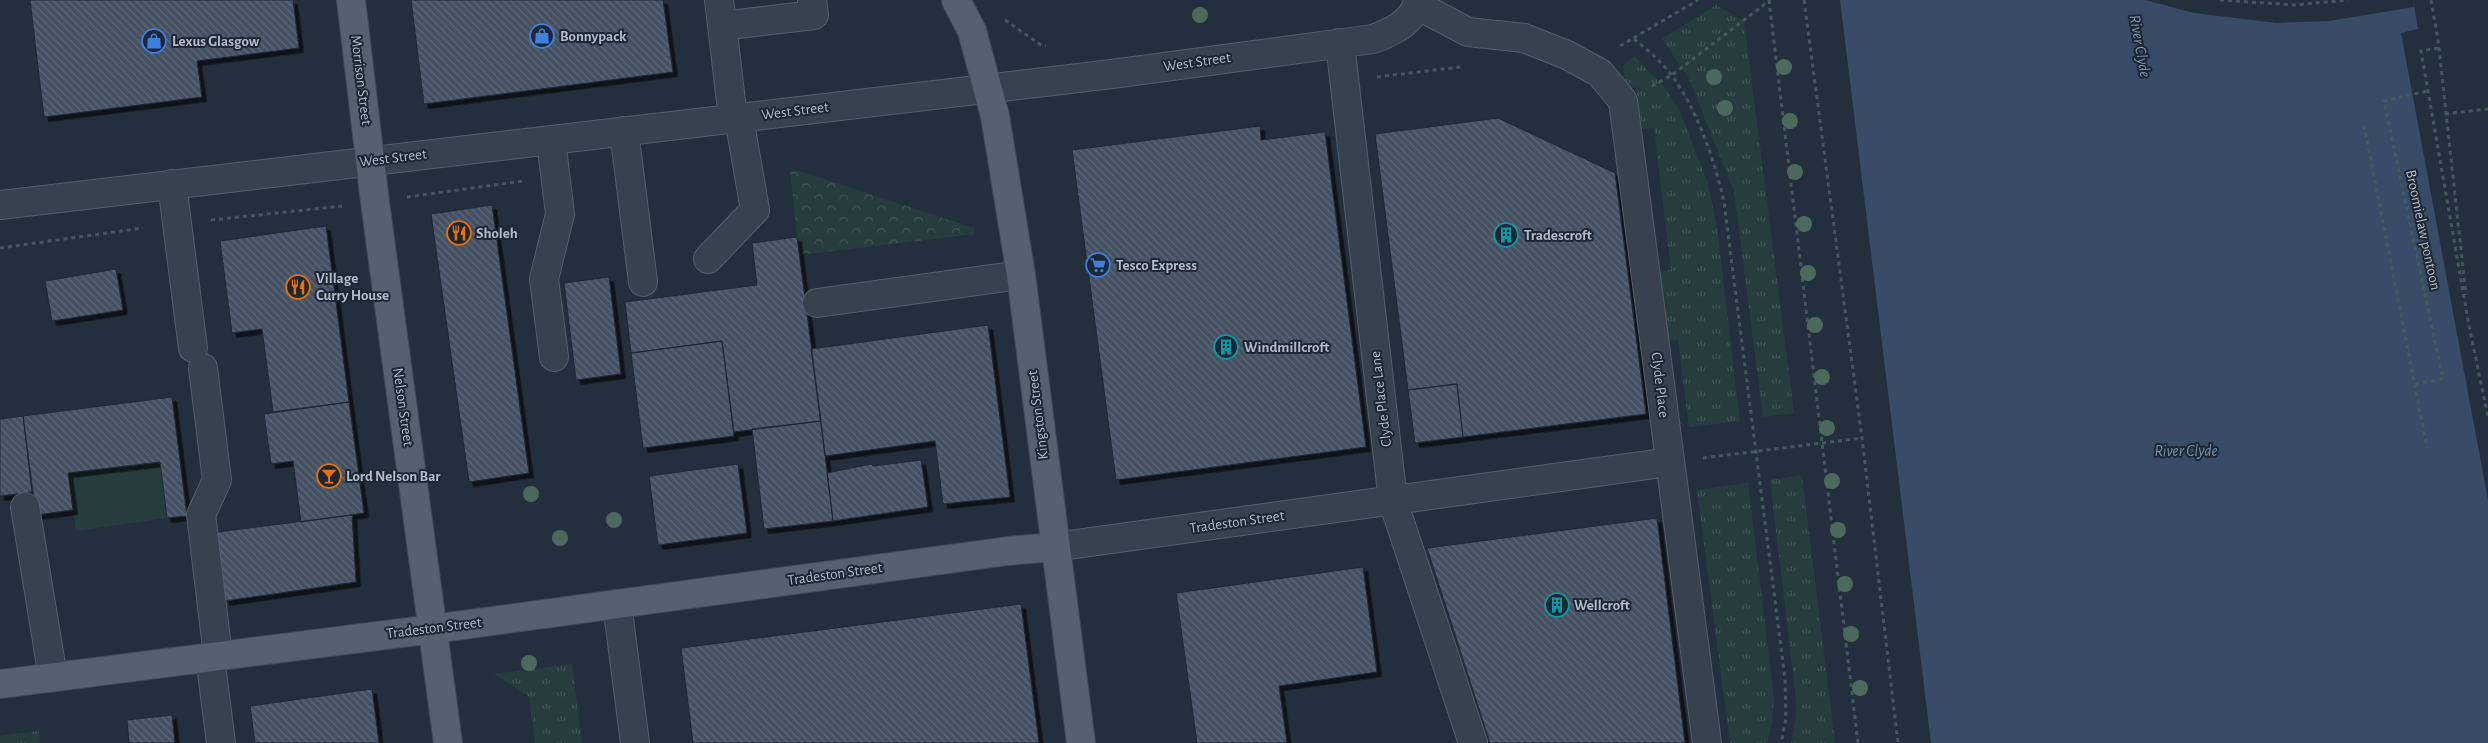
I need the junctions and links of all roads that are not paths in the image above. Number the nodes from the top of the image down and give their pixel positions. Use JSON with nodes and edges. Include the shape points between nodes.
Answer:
{"nodes":[{"id":1,"x":351,"y":0,"type":"edge"},
{"id":2,"x":812,"y":0,"type":"edge"},
{"id":3,"x":956,"y":0,"type":"edge"},
{"id":4,"x":1418,"y":2,"type":"edge"},
{"id":5,"x":720,"y":13,"type":"edge"},
{"id":6,"x":1340,"y":43,"type":"junction"},
{"id":7,"x":988,"y":88,"type":"junction"},
{"id":8,"x":1623,"y":101,"type":"joint"},
{"id":9,"x":736,"y":118,"type":"junction"},
{"id":10,"x":624,"y":131,"type":"junction"},
{"id":11,"x":551,"y":140,"type":"junction"},
{"id":12,"x":371,"y":161,"type":"junction"},
{"id":13,"x":172,"y":184,"type":"junction"},
{"id":14,"x":0,"y":205,"type":"edge"},
{"id":15,"x":708,"y":259,"type":"dead end"},
{"id":16,"x":1021,"y":275,"type":"junction"},
{"id":17,"x":643,"y":282,"type":"dead end"},
{"id":18,"x":817,"y":303,"type":"dead end"},
{"id":19,"x":554,"y":357,"type":"dead end"},
{"id":20,"x":1670,"y":462,"type":"junction"},
{"id":21,"x":1393,"y":501,"type":"junction"},
{"id":22,"x":25,"y":507,"type":"dead end"},
{"id":23,"x":1054,"y":547,"type":"junction"},
{"id":24,"x":617,"y":604,"type":"junction"},
{"id":25,"x":433,"y":629,"type":"junction"},
{"id":26,"x":214,"y":656,"type":"junction"},
{"id":27,"x":53,"y":677,"type":"junction"},
{"id":28,"x":0,"y":684,"type":"edge"},
{"id":29,"x":221,"y":743,"type":"edge"},
{"id":30,"x":448,"y":743,"type":"edge"},
{"id":31,"x":635,"y":743,"type":"edge"},
{"id":32,"x":1081,"y":743,"type":"edge"},
{"id":33,"x":1473,"y":743,"type":"edge"},
{"id":34,"x":1706,"y":743,"type":"edge"}],
"edges":[{"from":1,"to":12,"type":"main road","name":"Morrison Street"},
{"from":2,"to":5,"type":"street","via":[[814,15]]},
{"from":3,"to":7,"type":"main road","name":"Kingston Street","via":[[972,31]]},
{"from":4,"to":6,"type":"street","name":"West Street","via":[[1410,17],[1389,33],[1373,39]]},
{"from":4,"to":8,"type":"street","name":"West Street","via":[[1468,32],[1524,38],[1566,55],[1600,73]]},
{"from":5,"to":9,"type":"street"},
{"from":6,"to":7,"type":"street","name":"West Street"},
{"from":6,"to":21,"type":"street","name":"Clyde Place Lane"},
{"from":7,"to":9,"type":"street","name":"West Street"},
{"from":7,"to":16,"type":"main road","name":"Kingston Street"},
{"from":8,"to":20,"type":"street","name":"Clyde Place"},
{"from":9,"to":10,"type":"street","name":"West Street"},
{"from":9,"to":15,"type":"street","via":[[755,210]]},
{"from":10,"to":11,"type":"street","name":"West Street"},
{"from":10,"to":17,"type":"street"},
{"from":11,"to":12,"type":"street","name":"West Street"},
{"from":11,"to":19,"type":"street","via":[[560,214],[544,279]]},
{"from":12,"to":13,"type":"street","name":"West Street"},
{"from":12,"to":25,"type":"main road","name":"Nelson Street"},
{"from":13,"to":14,"type":"street","name":"West Street"},
{"from":13,"to":26,"type":"street","via":[[217,480],[201,515]]},
{"from":16,"to":18,"type":"street"},
{"from":16,"to":23,"type":"main road","name":"Kingston Street"},
{"from":20,"to":21,"type":"street","name":"Tradeston Street"},
{"from":20,"to":34,"type":"street","name":"Clyde Place"},
{"from":21,"to":23,"type":"street","name":"Tradeston Street"},
{"from":21,"to":33,"type":"street","name":"Clyde Place Lane"},
{"from":22,"to":27,"type":"street"},
{"from":23,"to":24,"type":"main road","name":"Tradeston Street"},
{"from":23,"to":32,"type":"main road","name":"Kingston Street"},
{"from":24,"to":25,"type":"main road","name":"Tradeston Street"},
{"from":24,"to":31,"type":"street"},
{"from":25,"to":26,"type":"main road","name":"Tradeston Street"},
{"from":25,"to":30,"type":"main road","name":"Nelson Street"},
{"from":26,"to":27,"type":"main road","name":"Tradeston Street"},
{"from":26,"to":29,"type":"street"},
{"from":27,"to":28,"type":"main road","name":"Tradeston Street"}]}
